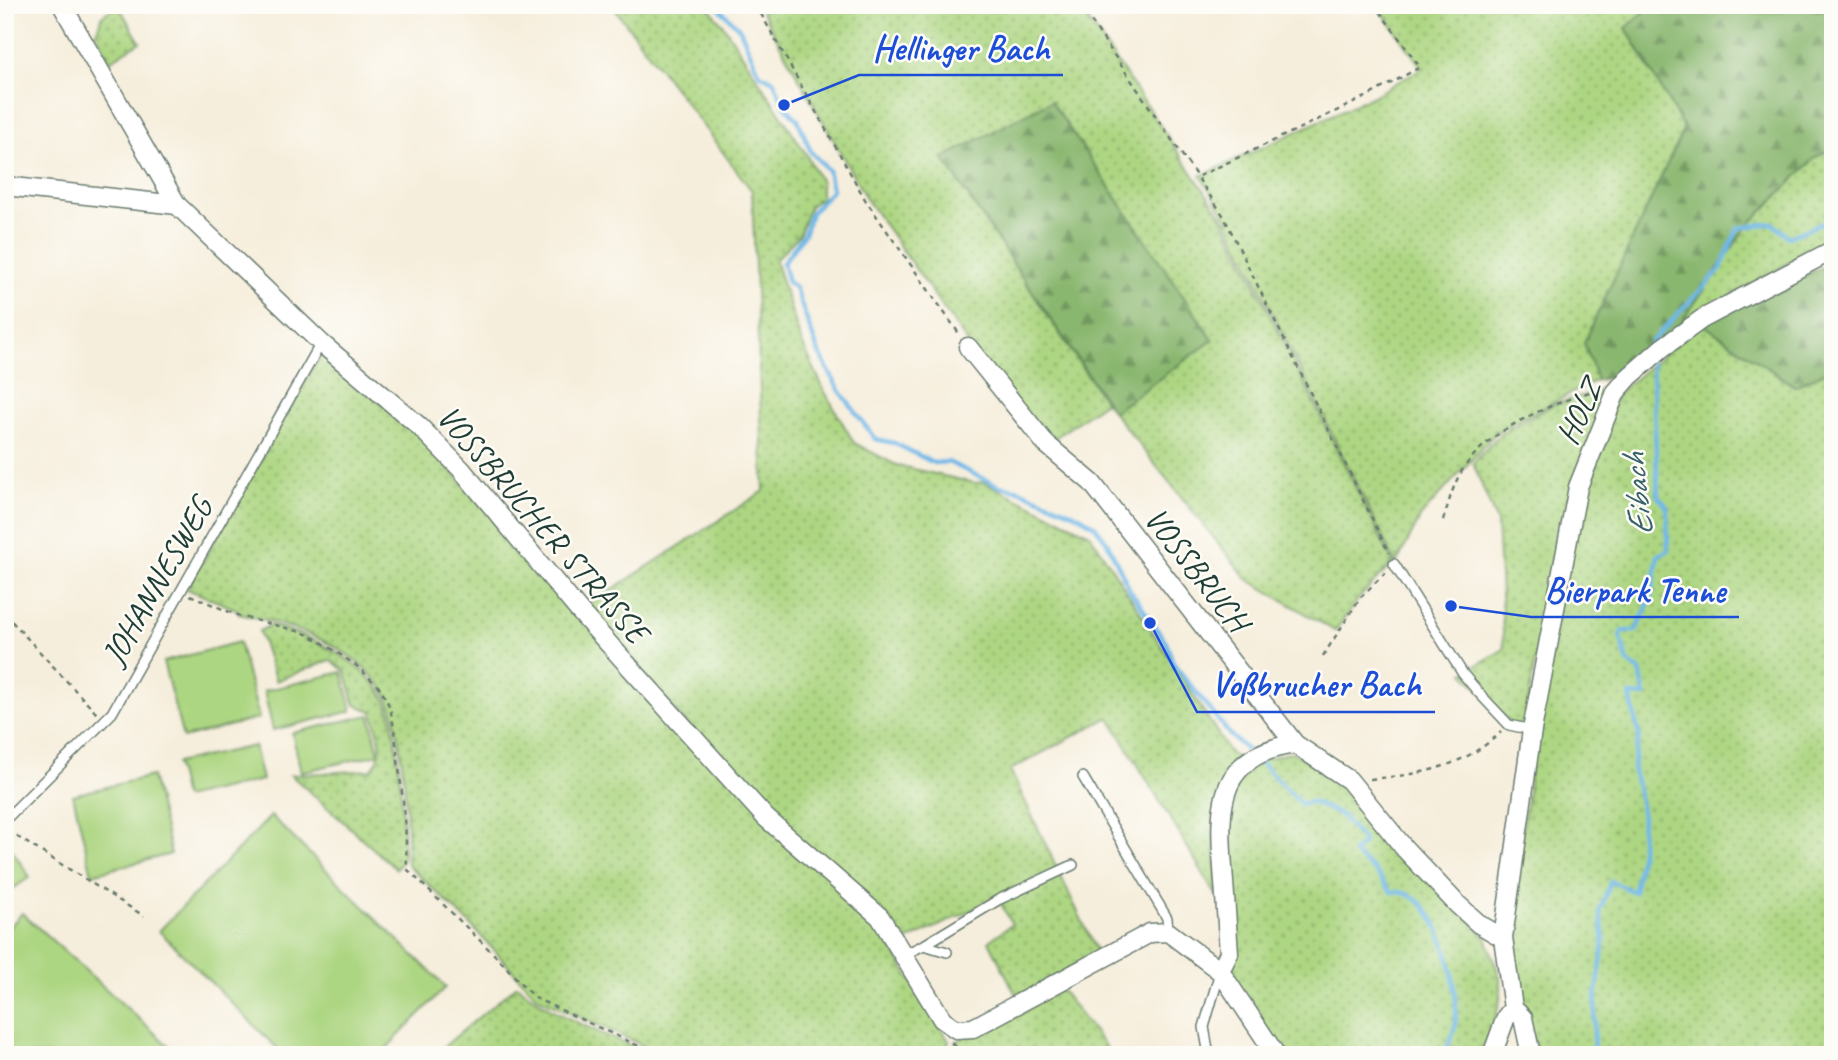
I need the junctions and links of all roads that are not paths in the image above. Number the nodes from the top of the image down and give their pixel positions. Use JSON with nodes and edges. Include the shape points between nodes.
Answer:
{"nodes":[{"id":1,"x":62,"y":5,"type":"edge"},
{"id":2,"x":5,"y":186,"type":"edge"},
{"id":3,"x":177,"y":205,"type":"junction"},
{"id":4,"x":1833,"y":250,"type":"edge"},
{"id":5,"x":321,"y":343,"type":"junction"},
{"id":6,"x":968,"y":348,"type":"road end"},
{"id":7,"x":1394,"y":564,"type":"road end"},
{"id":8,"x":1532,"y":730,"type":"junction"},
{"id":9,"x":1295,"y":744,"type":"junction"},
{"id":10,"x":1083,"y":778,"type":"dead end"},
{"id":11,"x":5,"y":820,"type":"edge"},
{"id":12,"x":1073,"y":865,"type":"dead end"},
{"id":13,"x":1168,"y":932,"type":"junction"},
{"id":14,"x":1503,"y":938,"type":"junction"},
{"id":15,"x":924,"y":945,"type":"junction"},
{"id":16,"x":947,"y":952,"type":"dead end"},
{"id":17,"x":903,"y":956,"type":"junction"},
{"id":18,"x":1220,"y":971,"type":"junction"},
{"id":19,"x":1513,"y":1008,"type":"junction"},
{"id":20,"x":1209,"y":1055,"type":"edge"},
{"id":21,"x":1276,"y":1055,"type":"edge"},
{"id":22,"x":1492,"y":1055,"type":"edge"},
{"id":23,"x":1531,"y":1055,"type":"edge"}],
"edges":[{"from":1,"to":3,"type":"street","name":"VOSSBRUCHER STRASSE"},
{"from":2,"to":3,"type":"street"},
{"from":3,"to":5,"type":"street","name":"VOSSBRUCHER STRASSE"},
{"from":4,"to":8,"type":"street","name":"HOLZ","via":[[1702,319],[1662,348],[1616,392],[1578,487]]},
{"from":5,"to":11,"type":"lane","name":"JOHANNESWEG","via":[[112,713]]},
{"from":5,"to":17,"type":"street","name":"VOSSBRUCHER STRASSE","via":[[419,426],[461,469],[580,611],[766,818],[880,917]]},
{"from":6,"to":9,"type":"street","name":"VOSSBRUCH","via":[[1046,443],[1092,483]]},
{"from":7,"to":8,"type":"lane","via":[[1463,674],[1509,725]]},
{"from":8,"to":14,"type":"street"},
{"from":9,"to":14,"type":"street","name":"VOSSBRUCH","via":[[1349,780],[1457,904]]},
{"from":9,"to":18,"type":"street","via":[[1263,752],[1246,762],[1227,787],[1219,817],[1229,953]]},
{"from":10,"to":13,"type":"lane","via":[[1167,918]]},
{"from":12,"to":15,"type":"lane","via":[[998,900]]},
{"from":13,"to":17,"type":"street","name":"VOSSBRUCHER STRASSE","via":[[1150,933],[955,1036]]},
{"from":13,"to":18,"type":"street"},
{"from":14,"to":19,"type":"street"},
{"from":15,"to":16,"type":"lane"},
{"from":15,"to":17,"type":"lane"},
{"from":18,"to":20,"type":"lane","via":[[1204,1027]]},
{"from":18,"to":21,"type":"street"},
{"from":19,"to":22,"type":"street"},
{"from":19,"to":23,"type":"street","via":[[1523,1018]]}]}
